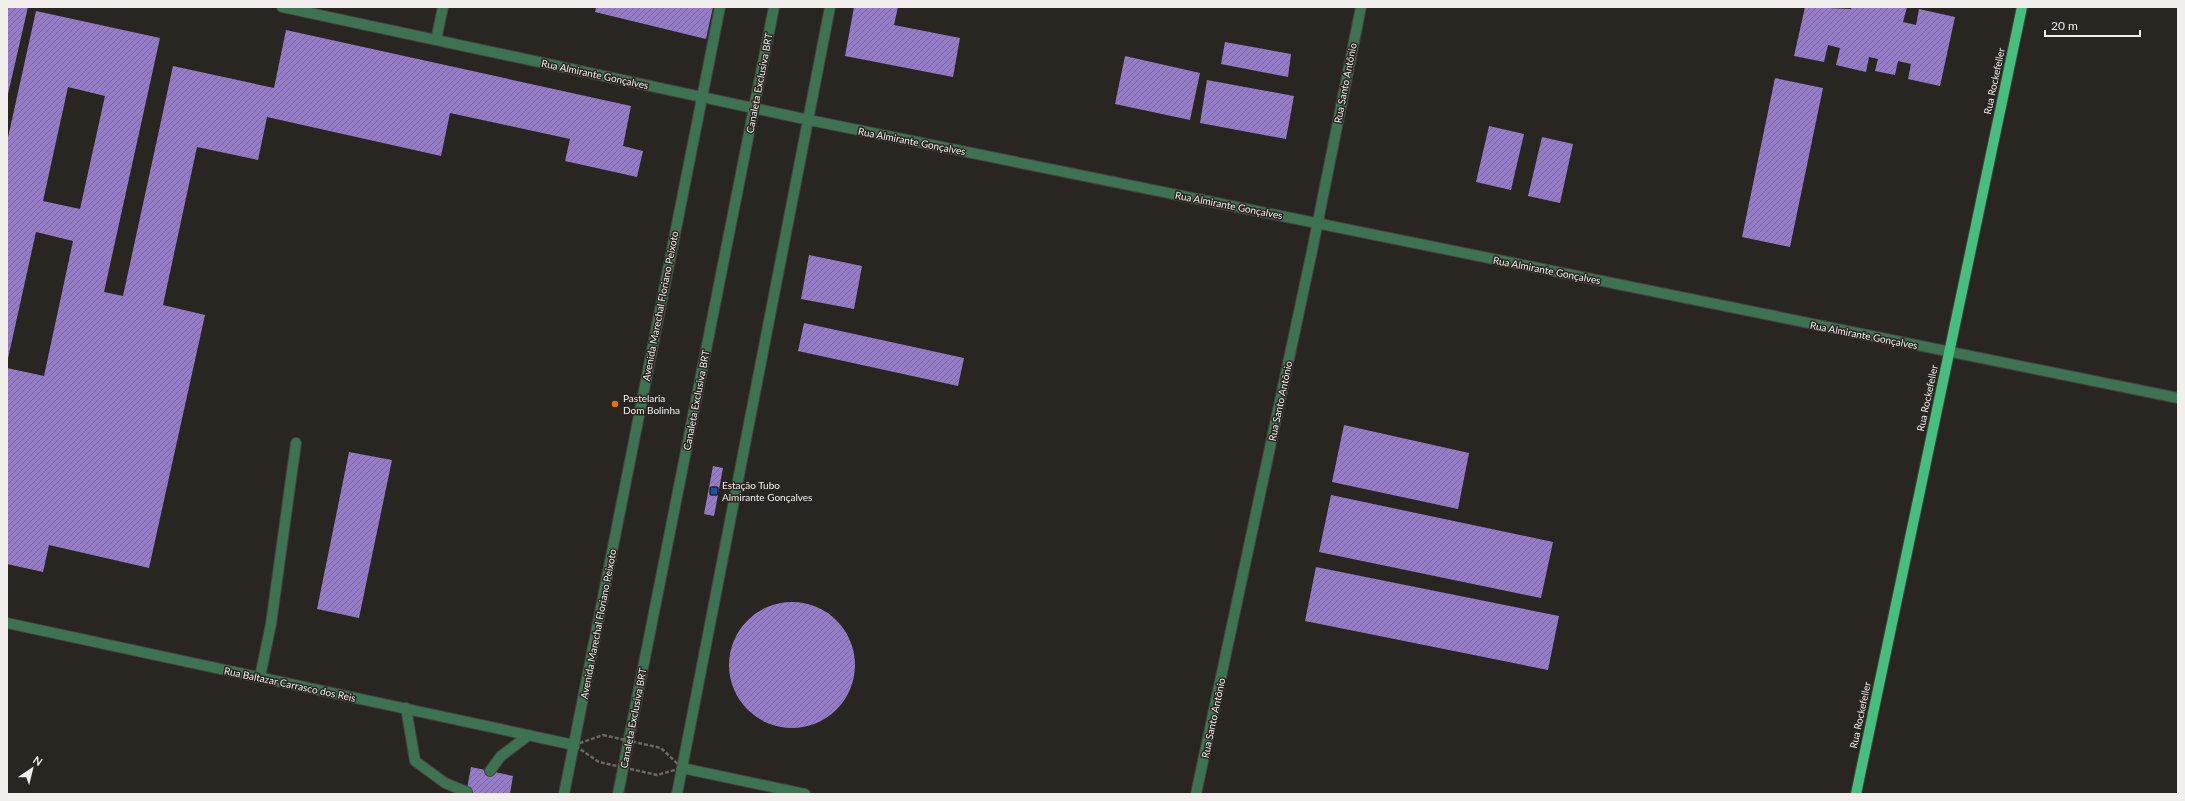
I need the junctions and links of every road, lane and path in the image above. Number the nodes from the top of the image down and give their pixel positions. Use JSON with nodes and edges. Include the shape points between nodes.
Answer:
{"nodes":[{"id":1,"x":282,"y":7,"type":"edge"},
{"id":2,"x":443,"y":7,"type":"edge"},
{"id":3,"x":720,"y":7,"type":"edge"},
{"id":4,"x":774,"y":7,"type":"edge"},
{"id":5,"x":830,"y":7,"type":"edge"},
{"id":6,"x":1361,"y":7,"type":"edge"},
{"id":7,"x":2022,"y":7,"type":"edge"},
{"id":8,"x":436,"y":40,"type":"junction"},
{"id":9,"x":702,"y":96,"type":"junction"},
{"id":10,"x":754,"y":108,"type":"junction"},
{"id":11,"x":809,"y":120,"type":"junction"},
{"id":12,"x":1317,"y":223,"type":"junction"},
{"id":13,"x":1949,"y":352,"type":"junction"},
{"id":14,"x":2178,"y":398,"type":"edge"},
{"id":15,"x":296,"y":443,"type":"dead end"},
{"id":16,"x":7,"y":623,"type":"edge"},
{"id":17,"x":260,"y":677,"type":"junction"},
{"id":18,"x":406,"y":708,"type":"junction"},
{"id":19,"x":529,"y":735,"type":"junction"},
{"id":20,"x":574,"y":745,"type":"junction"},
{"id":21,"x":682,"y":768,"type":"junction"},
{"id":22,"x":490,"y":772,"type":"dead end"},
{"id":23,"x":467,"y":792,"type":"dead end"},
{"id":24,"x":564,"y":794,"type":"edge"},
{"id":25,"x":618,"y":794,"type":"edge"},
{"id":26,"x":677,"y":794,"type":"edge"},
{"id":27,"x":805,"y":794,"type":"edge"},
{"id":28,"x":1196,"y":794,"type":"edge"},
{"id":29,"x":1856,"y":794,"type":"edge"}],
"edges":[{"from":1,"to":8,"type":"street","name":"Rua Almirante Gonçalves"},
{"from":2,"to":8,"type":"street"},
{"from":3,"to":9,"type":"street","name":"Avenida Marechal Floriano Peixoto"},
{"from":4,"to":10,"type":"street","name":"Canaleta Exclusiva BRT"},
{"from":5,"to":11,"type":"street"},
{"from":6,"to":12,"type":"street","name":"Rua Santo Antônio"},
{"from":7,"to":13,"type":"main road","name":"Rua Rockefeller"},
{"from":8,"to":9,"type":"street","name":"Rua Almirante Gonçalves"},
{"from":9,"to":10,"type":"street","name":"Rua Almirante Gonçalves"},
{"from":9,"to":20,"type":"street","name":"Avenida Marechal Floriano Peixoto"},
{"from":10,"to":11,"type":"street","name":"Rua Almirante Gonçalves"},
{"from":10,"to":25,"type":"street","name":"Canaleta Exclusiva BRT"},
{"from":11,"to":12,"type":"street","name":"Rua Almirante Gonçalves"},
{"from":11,"to":21,"type":"street"},
{"from":12,"to":13,"type":"street","name":"Rua Almirante Gonçalves"},
{"from":12,"to":28,"type":"street","name":"Rua Santo Antônio"},
{"from":13,"to":14,"type":"street","name":"Rua Almirante Gonçalves"},
{"from":13,"to":29,"type":"main road","name":"Rua Rockefeller"},
{"from":15,"to":17,"type":"street","via":[[271,624]]},
{"from":16,"to":17,"type":"street","name":"Rua Baltazar Carrasco dos Reis"},
{"from":17,"to":18,"type":"street","name":"Rua Baltazar Carrasco dos Reis"},
{"from":18,"to":19,"type":"street","name":"Rua Baltazar Carrasco dos Reis"},
{"from":18,"to":23,"type":"street","via":[[415,761],[445,783]]},
{"from":19,"to":20,"type":"street","name":"Rua Baltazar Carrasco dos Reis"},
{"from":19,"to":22,"type":"street","via":[[501,756]]},
{"from":20,"to":24,"type":"street","name":"Avenida Marechal Floriano Peixoto"},
{"from":21,"to":26,"type":"street"},
{"from":21,"to":27,"type":"street"}]}
